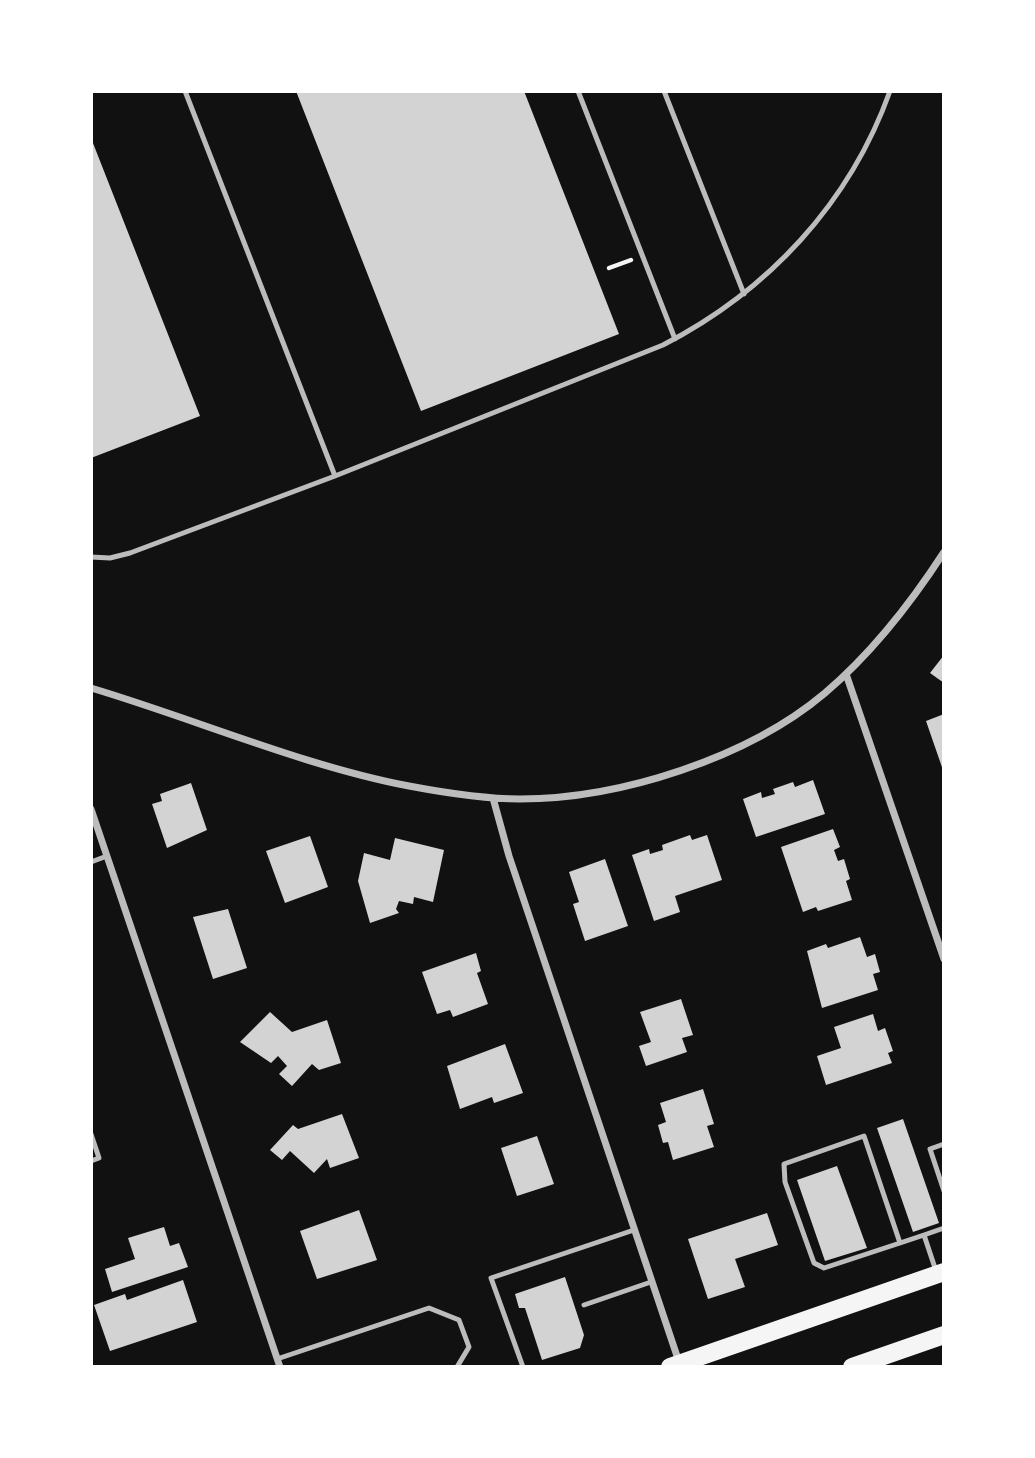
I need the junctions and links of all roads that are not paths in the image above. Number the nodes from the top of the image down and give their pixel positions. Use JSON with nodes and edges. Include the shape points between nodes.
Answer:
{"nodes":[{"id":1,"x":185,"y":91,"type":"edge"},
{"id":2,"x":578,"y":91,"type":"edge"},
{"id":3,"x":664,"y":91,"type":"edge"},
{"id":4,"x":890,"y":91,"type":"edge"},
{"id":5,"x":744,"y":294,"type":"junction"},
{"id":6,"x":674,"y":339,"type":"junction"},
{"id":7,"x":334,"y":476,"type":"junction"},
{"id":8,"x":944,"y":552,"type":"edge"},
{"id":9,"x":91,"y":557,"type":"edge"},
{"id":10,"x":846,"y":674,"type":"junction"},
{"id":11,"x":91,"y":688,"type":"edge"},
{"id":12,"x":494,"y":798,"type":"junction"},
{"id":13,"x":91,"y":809,"type":"edge"},
{"id":14,"x":107,"y":856,"type":"junction"},
{"id":15,"x":91,"y":862,"type":"edge"},
{"id":16,"x":944,"y":959,"type":"edge"},
{"id":17,"x":91,"y":1135,"type":"edge"},
{"id":18,"x":944,"y":1144,"type":"edge"},
{"id":19,"x":91,"y":1161,"type":"edge"},
{"id":20,"x":944,"y":1191,"type":"edge"},
{"id":21,"x":944,"y":1228,"type":"edge"},
{"id":22,"x":634,"y":1230,"type":"junction"},
{"id":23,"x":924,"y":1235,"type":"junction"},
{"id":24,"x":900,"y":1243,"type":"junction"},
{"id":25,"x":940,"y":1273,"type":"edge"},
{"id":26,"x":651,"y":1282,"type":"junction"},
{"id":27,"x":584,"y":1305,"type":"dead end"},
{"id":28,"x":944,"y":1335,"type":"edge"},
{"id":29,"x":279,"y":1363,"type":"edge"},
{"id":30,"x":676,"y":1366,"type":"edge"},
{"id":31,"x":457,"y":1367,"type":"edge"},
{"id":32,"x":523,"y":1367,"type":"edge"},
{"id":33,"x":852,"y":1367,"type":"edge"}],
"edges":[{"from":1,"to":7,"type":"lane"},
{"from":2,"to":6,"type":"lane"},
{"from":3,"to":5,"type":"lane"},
{"from":4,"to":5,"type":"lane","via":[[866,148],[830,206],[786,257]]},
{"from":5,"to":6,"type":"lane"},
{"from":6,"to":7,"type":"lane"},
{"from":7,"to":9,"type":"lane","via":[[130,553]]},
{"from":8,"to":10,"type":"street","via":[[902,612]]},
{"from":10,"to":12,"type":"street","via":[[784,722],[693,764],[603,791]]},
{"from":10,"to":16,"type":"street"},
{"from":11,"to":12,"type":"street","via":[[336,768],[407,786]]},
{"from":12,"to":22,"type":"street","via":[[509,856]]},
{"from":13,"to":14,"type":"street"},
{"from":14,"to":15,"type":"lane"},
{"from":14,"to":29,"type":"street"},
{"from":17,"to":19,"type":"lane","via":[[99,1158]]},
{"from":18,"to":20,"type":"lane","via":[[930,1149]]},
{"from":21,"to":23,"type":"lane"},
{"from":22,"to":26,"type":"street"},
{"from":22,"to":32,"type":"lane","via":[[491,1278]]},
{"from":23,"to":24,"type":"lane"},
{"from":23,"to":25,"type":"lane"},
{"from":24,"to":24,"type":"lane","via":[[824,1268],[814,1263],[785,1182],[784,1164],[864,1136]]},
{"from":25,"to":30,"type":"main road"},
{"from":26,"to":27,"type":"lane"},
{"from":26,"to":30,"type":"street"},
{"from":28,"to":33,"type":"main road"},
{"from":29,"to":31,"type":"lane","via":[[429,1308],[459,1320],[469,1347]]}]}
